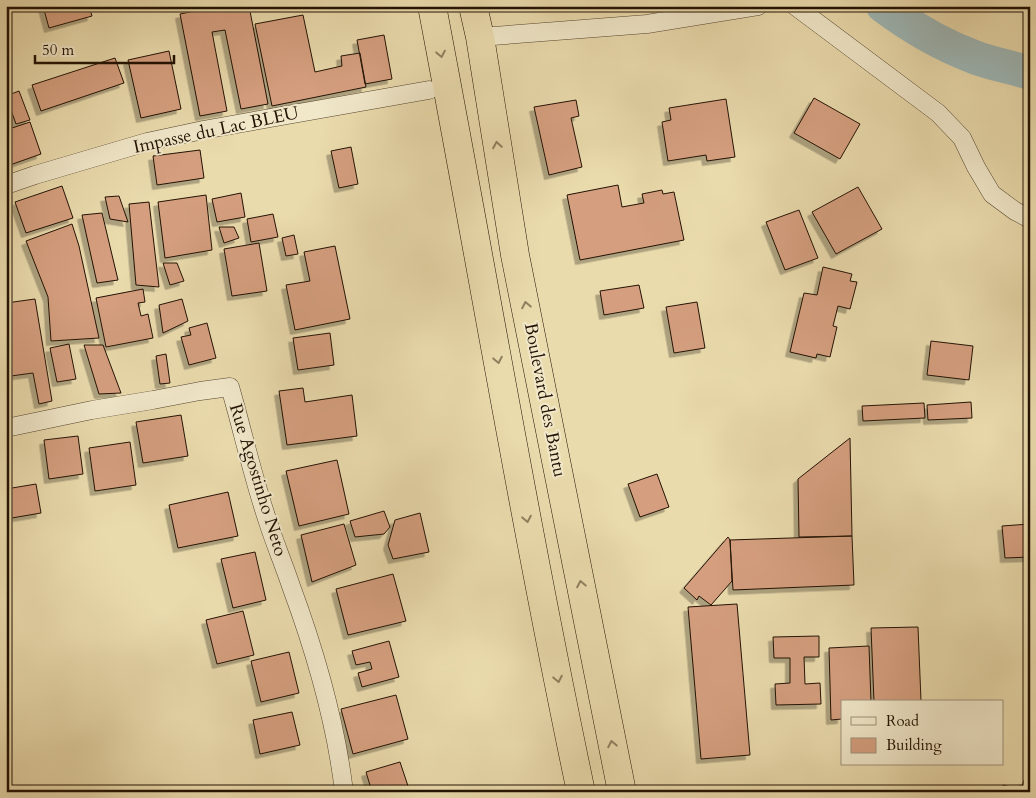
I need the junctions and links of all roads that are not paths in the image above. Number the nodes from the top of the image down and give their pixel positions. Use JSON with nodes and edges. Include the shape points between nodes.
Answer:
{"nodes":[{"id":1,"x":415,"y":6,"type":"edge"},
{"id":2,"x":432,"y":6,"type":"edge"},
{"id":3,"x":473,"y":6,"type":"edge"},
{"id":4,"x":758,"y":6,"type":"edge"},
{"id":5,"x":795,"y":6,"type":"edge"},
{"id":6,"x":480,"y":37,"type":"junction"},
{"id":7,"x":429,"y":90,"type":"junction"},
{"id":8,"x":6,"y":185,"type":"edge"},
{"id":9,"x":1030,"y":219,"type":"edge"},
{"id":10,"x":473,"y":226,"type":"junction"},
{"id":11,"x":6,"y":428,"type":"edge"},
{"id":12,"x":344,"y":792,"type":"edge"},
{"id":13,"x":581,"y":792,"type":"edge"},
{"id":14,"x":622,"y":792,"type":"edge"}],
"edges":[{"from":1,"to":7,"type":"highway"},
{"from":2,"to":10,"type":"highway","one_way":true},
{"from":3,"to":6,"type":"highway","name":"Boulevard des Bantu"},
{"from":4,"to":6,"type":"street","via":[[647,24]]},
{"from":5,"to":9,"type":"street","via":[[938,113],[962,138],[992,194]]},
{"from":14,"to":6,"type":"highway","name":"Boulevard des Bantu","one_way":true,"via":[[516,255]]},
{"from":7,"to":8,"type":"street","name":"Impasse du Lac BLEU","via":[[148,142]]},
{"from":7,"to":10,"type":"highway","via":[[451,189],[461,212]]},
{"from":10,"to":13,"type":"highway","one_way":true},
{"from":11,"to":12,"type":"street","name":"Rue Agostinho Neto","via":[[230,387],[267,521],[292,588],[326,699]]}]}
